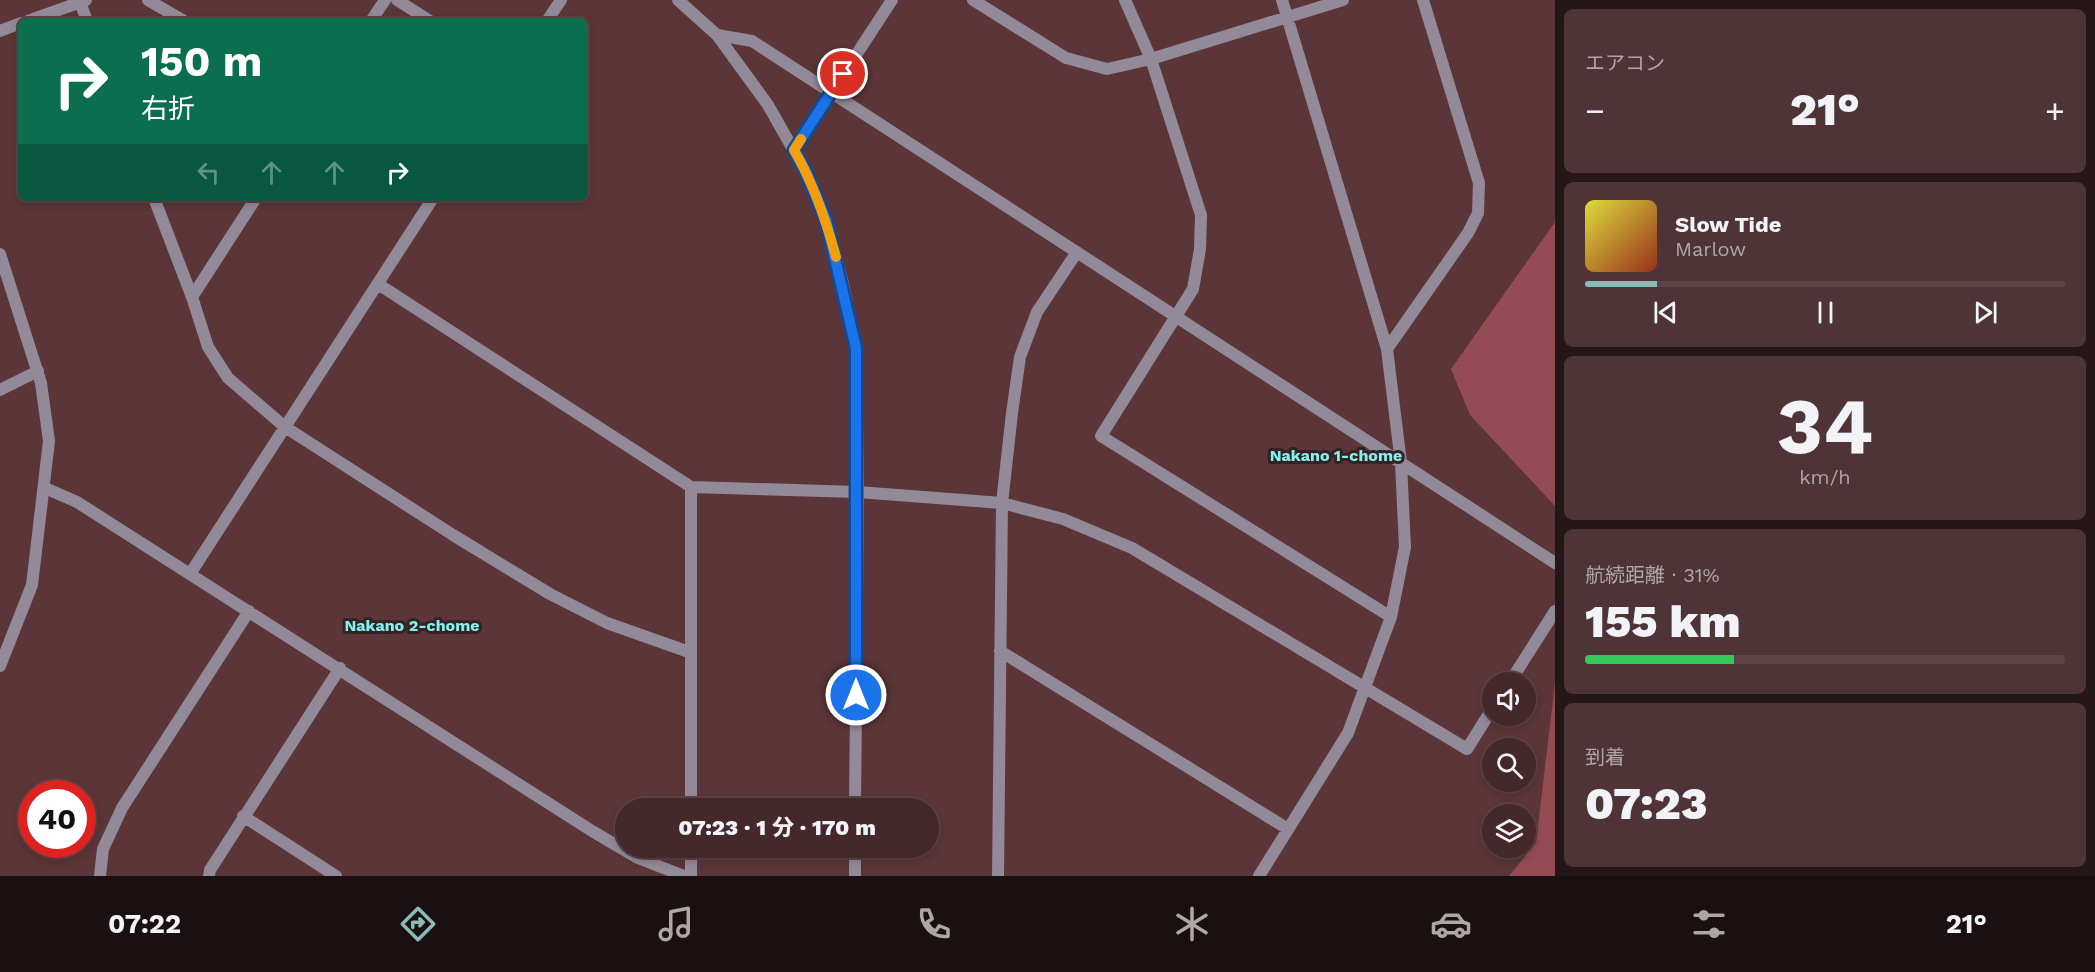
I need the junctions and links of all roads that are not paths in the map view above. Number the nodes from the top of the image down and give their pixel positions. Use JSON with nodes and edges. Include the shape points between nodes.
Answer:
{"nodes":[{"id":1,"x":148,"y":0,"type":"edge"},
{"id":2,"x":385,"y":0,"type":"edge"},
{"id":3,"x":398,"y":0,"type":"edge"},
{"id":4,"x":561,"y":0,"type":"edge"},
{"id":5,"x":678,"y":0,"type":"edge"},
{"id":6,"x":892,"y":0,"type":"edge"},
{"id":7,"x":973,"y":0,"type":"edge"},
{"id":8,"x":1125,"y":0,"type":"edge"},
{"id":9,"x":1282,"y":0,"type":"edge"},
{"id":10,"x":1343,"y":0,"type":"edge"},
{"id":11,"x":1423,"y":0,"type":"edge"},
{"id":12,"x":83,"y":1,"type":"edge"},
{"id":13,"x":1288,"y":17,"type":"junction"},
{"id":14,"x":35,"y":18,"type":"edge"},
{"id":15,"x":86,"y":18,"type":"edge"},
{"id":16,"x":179,"y":18,"type":"edge"},
{"id":17,"x":373,"y":18,"type":"edge"},
{"id":18,"x":425,"y":18,"type":"edge"},
{"id":19,"x":549,"y":18,"type":"edge"},
{"id":20,"x":18,"y":24,"type":"edge"},
{"id":21,"x":0,"y":31,"type":"edge"},
{"id":22,"x":717,"y":35,"type":"junction"},
{"id":23,"x":1151,"y":59,"type":"junction"},
{"id":24,"x":831,"y":93,"type":"junction"},
{"id":25,"x":794,"y":150,"type":"junction"},
{"id":26,"x":155,"y":201,"type":"edge"},
{"id":27,"x":254,"y":201,"type":"edge"},
{"id":28,"x":431,"y":201,"type":"edge"},
{"id":29,"x":1077,"y":252,"type":"junction"},
{"id":30,"x":0,"y":254,"type":"edge"},
{"id":31,"x":378,"y":284,"type":"junction"},
{"id":32,"x":192,"y":297,"type":"junction"},
{"id":33,"x":1176,"y":316,"type":"junction"},
{"id":34,"x":1387,"y":349,"type":"junction"},
{"id":35,"x":38,"y":371,"type":"junction"},
{"id":36,"x":0,"y":390,"type":"edge"},
{"id":37,"x":285,"y":427,"type":"junction"},
{"id":38,"x":1401,"y":463,"type":"junction"},
{"id":39,"x":692,"y":487,"type":"junction"},
{"id":40,"x":45,"y":488,"type":"junction"},
{"id":41,"x":858,"y":492,"type":"junction"},
{"id":42,"x":1002,"y":503,"type":"junction"},
{"id":43,"x":1555,"y":563,"type":"edge"},
{"id":44,"x":190,"y":574,"type":"junction"},
{"id":45,"x":249,"y":611,"type":"junction"},
{"id":46,"x":1555,"y":611,"type":"edge"},
{"id":47,"x":1391,"y":616,"type":"junction"},
{"id":48,"x":1000,"y":651,"type":"junction"},
{"id":49,"x":689,"y":652,"type":"junction"},
{"id":50,"x":0,"y":666,"type":"edge"},
{"id":51,"x":340,"y":668,"type":"junction"},
{"id":52,"x":1516,"y":672,"type":"edge"},
{"id":53,"x":1367,"y":688,"type":"junction"},
{"id":54,"x":1482,"y":726,"type":"edge"},
{"id":55,"x":691,"y":798,"type":"edge"},
{"id":56,"x":855,"y":798,"type":"edge"},
{"id":57,"x":243,"y":816,"type":"junction"},
{"id":58,"x":1288,"y":829,"type":"junction"},
{"id":59,"x":691,"y":858,"type":"edge"},
{"id":60,"x":855,"y":858,"type":"edge"},
{"id":61,"x":100,"y":876,"type":"edge"},
{"id":62,"x":209,"y":876,"type":"edge"},
{"id":63,"x":336,"y":876,"type":"edge"},
{"id":64,"x":684,"y":876,"type":"edge"},
{"id":65,"x":691,"y":876,"type":"edge"},
{"id":66,"x":855,"y":876,"type":"edge"},
{"id":67,"x":998,"y":876,"type":"edge"},
{"id":68,"x":1259,"y":876,"type":"edge"}],
"edges":[{"from":1,"to":16,"type":"street"},
{"from":2,"to":17,"type":"street"},
{"from":3,"to":18,"type":"street"},
{"from":4,"to":19,"type":"street"},
{"from":5,"to":22,"type":"street"},
{"from":6,"to":24,"type":"street"},
{"from":7,"to":23,"type":"street","via":[[1066,58],[1107,69]]},
{"from":8,"to":23,"type":"street"},
{"from":9,"to":13,"type":"street"},
{"from":10,"to":13,"type":"street"},
{"from":11,"to":34,"type":"street","via":[[1479,183],[1478,213]]},
{"from":12,"to":14,"type":"street"},
{"from":12,"to":15,"type":"street"},
{"from":13,"to":23,"type":"street"},
{"from":13,"to":34,"type":"street"},
{"from":20,"to":21,"type":"street"},
{"from":22,"to":24,"type":"street","via":[[752,41]]},
{"from":22,"to":25,"type":"street","via":[[768,105]]},
{"from":23,"to":33,"type":"street","via":[[1201,215],[1193,289]]},
{"from":24,"to":25,"type":"street"},
{"from":24,"to":29,"type":"street"},
{"from":25,"to":41,"type":"street","via":[[826,220],[856,348]]},
{"from":26,"to":32,"type":"street"},
{"from":27,"to":32,"type":"street"},
{"from":28,"to":31,"type":"street"},
{"from":29,"to":33,"type":"street"},
{"from":29,"to":42,"type":"street","via":[[1037,312],[1020,357]]},
{"from":30,"to":35,"type":"street"},
{"from":31,"to":37,"type":"street"},
{"from":31,"to":39,"type":"street"},
{"from":32,"to":37,"type":"street","via":[[208,347],[228,378]]},
{"from":33,"to":38,"type":"street"},
{"from":33,"to":47,"type":"street","via":[[1101,436]]},
{"from":34,"to":38,"type":"street"},
{"from":35,"to":36,"type":"street"},
{"from":35,"to":40,"type":"street","via":[[49,441]]},
{"from":37,"to":44,"type":"street"},
{"from":37,"to":49,"type":"street","via":[[550,594],[607,622]]},
{"from":38,"to":43,"type":"street"},
{"from":38,"to":47,"type":"street","via":[[1405,546]]},
{"from":39,"to":41,"type":"street"},
{"from":39,"to":49,"type":"street"},
{"from":40,"to":44,"type":"street","via":[[76,502]]},
{"from":40,"to":50,"type":"street","via":[[32,585]]},
{"from":41,"to":42,"type":"street"},
{"from":41,"to":56,"type":"street"},
{"from":42,"to":48,"type":"street"},
{"from":42,"to":53,"type":"street","via":[[1063,519],[1132,548]]},
{"from":44,"to":45,"type":"street"},
{"from":45,"to":51,"type":"street"},
{"from":45,"to":61,"type":"street","via":[[122,808],[103,849]]},
{"from":46,"to":52,"type":"street"},
{"from":47,"to":53,"type":"street"},
{"from":48,"to":58,"type":"street"},
{"from":48,"to":67,"type":"street"},
{"from":49,"to":55,"type":"street"},
{"from":51,"to":57,"type":"street"},
{"from":51,"to":64,"type":"street","via":[[592,831],[638,858]]},
{"from":53,"to":54,"type":"street","via":[[1467,749]]},
{"from":53,"to":58,"type":"street","via":[[1348,733]]},
{"from":57,"to":62,"type":"street"},
{"from":57,"to":63,"type":"street"},
{"from":58,"to":68,"type":"street"},
{"from":59,"to":65,"type":"street"},
{"from":60,"to":66,"type":"street"}]}
